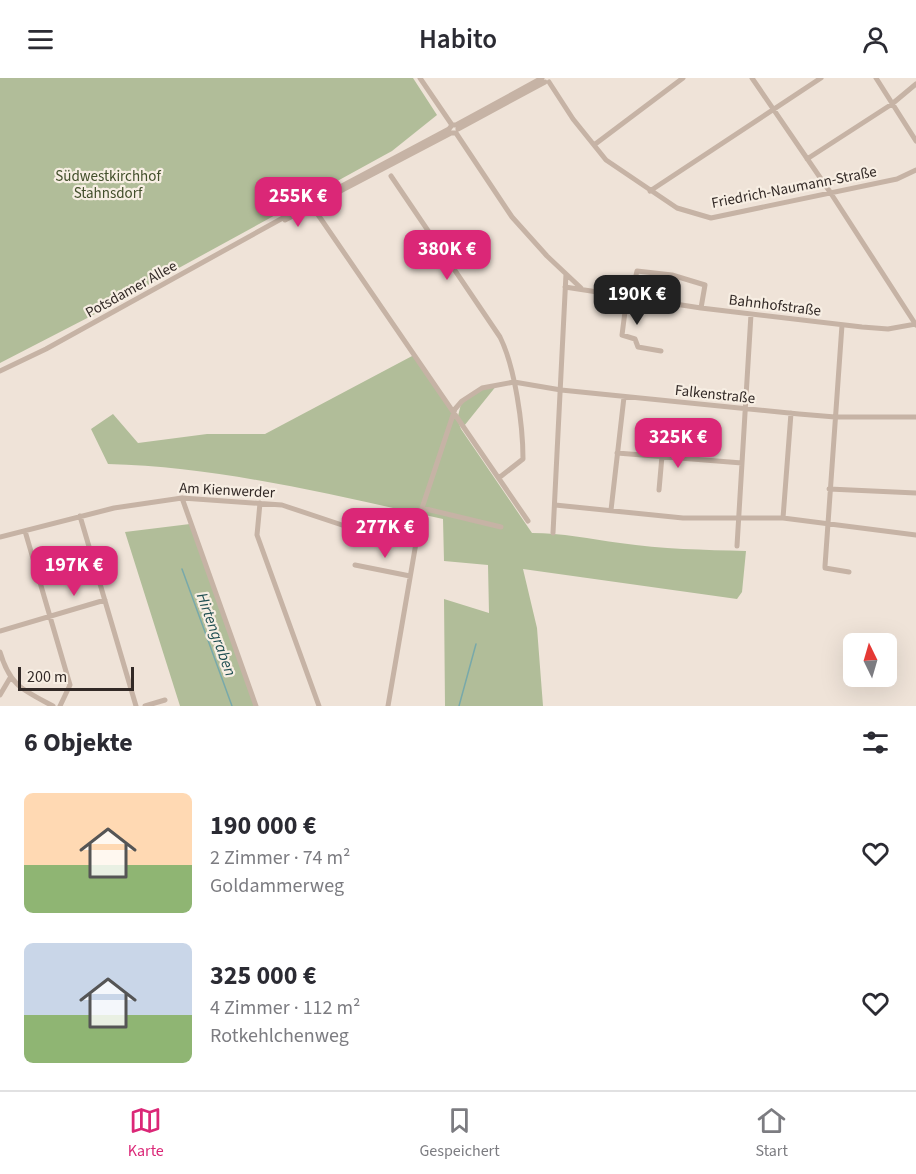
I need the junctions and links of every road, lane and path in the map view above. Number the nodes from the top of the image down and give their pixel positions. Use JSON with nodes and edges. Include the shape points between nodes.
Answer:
{"nodes":[{"id":1,"x":420,"y":78,"type":"edge"},
{"id":2,"x":683,"y":78,"type":"edge"},
{"id":3,"x":752,"y":78,"type":"edge"},
{"id":4,"x":820,"y":78,"type":"edge"},
{"id":5,"x":876,"y":78,"type":"edge"},
{"id":6,"x":546,"y":80,"type":"edge"},
{"id":7,"x":916,"y":84,"type":"edge"},
{"id":8,"x":892,"y":104,"type":"junction"},
{"id":9,"x":773,"y":110,"type":"junction"},
{"id":10,"x":454,"y":129,"type":"junction"},
{"id":11,"x":916,"y":141,"type":"edge"},
{"id":12,"x":594,"y":146,"type":"junction"},
{"id":13,"x":807,"y":159,"type":"junction"},
{"id":14,"x":916,"y":170,"type":"edge"},
{"id":15,"x":391,"y":176,"type":"dead end"},
{"id":16,"x":650,"y":191,"type":"junction"},
{"id":17,"x":830,"y":192,"type":"junction"},
{"id":18,"x":311,"y":205,"type":"junction"},
{"id":19,"x":566,"y":274,"type":"junction"},
{"id":20,"x":565,"y":287,"type":"junction"},
{"id":21,"x":582,"y":289,"type":"junction"},
{"id":22,"x":629,"y":296,"type":"junction"},
{"id":23,"x":701,"y":308,"type":"junction"},
{"id":24,"x":751,"y":314,"type":"junction"},
{"id":25,"x":916,"y":324,"type":"edge"},
{"id":26,"x":842,"y":325,"type":"junction"},
{"id":27,"x":661,"y":351,"type":"dead end"},
{"id":28,"x":0,"y":371,"type":"edge"},
{"id":29,"x":514,"y":382,"type":"junction"},
{"id":30,"x":561,"y":390,"type":"junction"},
{"id":31,"x":624,"y":397,"type":"junction"},
{"id":32,"x":745,"y":409,"type":"junction"},
{"id":33,"x":454,"y":413,"type":"junction"},
{"id":34,"x":791,"y":413,"type":"junction"},
{"id":35,"x":835,"y":417,"type":"junction"},
{"id":36,"x":916,"y":417,"type":"edge"},
{"id":37,"x":617,"y":453,"type":"junction"},
{"id":38,"x":662,"y":456,"type":"junction"},
{"id":39,"x":742,"y":463,"type":"junction"},
{"id":40,"x":500,"y":477,"type":"junction"},
{"id":41,"x":829,"y":489,"type":"junction"},
{"id":42,"x":659,"y":490,"type":"dead end"},
{"id":43,"x":916,"y":493,"type":"edge"},
{"id":44,"x":182,"y":498,"type":"junction"},
{"id":45,"x":260,"y":503,"type":"junction"},
{"id":46,"x":555,"y":505,"type":"junction"},
{"id":47,"x":422,"y":508,"type":"junction"},
{"id":48,"x":611,"y":510,"type":"junction"},
{"id":49,"x":80,"y":516,"type":"junction"},
{"id":50,"x":738,"y":516,"type":"junction"},
{"id":51,"x":783,"y":518,"type":"junction"},
{"id":52,"x":528,"y":521,"type":"dead end"},
{"id":53,"x":827,"y":522,"type":"junction"},
{"id":54,"x":501,"y":527,"type":"dead end"},
{"id":55,"x":25,"y":531,"type":"junction"},
{"id":56,"x":553,"y":533,"type":"dead end"},
{"id":57,"x":916,"y":536,"type":"edge"},
{"id":58,"x":0,"y":537,"type":"edge"},
{"id":59,"x":416,"y":538,"type":"junction"},
{"id":60,"x":736,"y":546,"type":"dead end"},
{"id":61,"x":355,"y":565,"type":"dead end"},
{"id":62,"x":849,"y":572,"type":"dead end"},
{"id":63,"x":410,"y":576,"type":"junction"},
{"id":64,"x":103,"y":600,"type":"junction"},
{"id":65,"x":50,"y":616,"type":"junction"},
{"id":66,"x":0,"y":631,"type":"edge"},
{"id":67,"x":0,"y":652,"type":"edge"},
{"id":68,"x":10,"y":678,"type":"junction"},
{"id":69,"x":0,"y":694,"type":"edge"},
{"id":70,"x":165,"y":700,"type":"dead end"},
{"id":71,"x":53,"y":706,"type":"edge"},
{"id":72,"x":60,"y":706,"type":"edge"},
{"id":73,"x":136,"y":706,"type":"edge"},
{"id":74,"x":145,"y":706,"type":"edge"},
{"id":75,"x":256,"y":706,"type":"edge"},
{"id":76,"x":319,"y":706,"type":"edge"},
{"id":77,"x":388,"y":706,"type":"edge"}],
"edges":[{"from":1,"to":10,"type":"street"},
{"from":2,"to":12,"type":"street"},
{"from":3,"to":9,"type":"street"},
{"from":4,"to":9,"type":"street"},
{"from":5,"to":8,"type":"street"},
{"from":6,"to":10,"type":"street","name":"Potsdamer Allee"},
{"from":6,"to":12,"type":"street","name":"Friedrich-Naumann-Straße"},
{"from":7,"to":8,"type":"street"},
{"from":8,"to":11,"type":"street"},
{"from":8,"to":13,"type":"street"},
{"from":9,"to":13,"type":"street"},
{"from":9,"to":16,"type":"street"},
{"from":10,"to":18,"type":"street","name":"Potsdamer Allee"},
{"from":10,"to":19,"type":"street","via":[[509,212]]},
{"from":12,"to":16,"type":"street","name":"Friedrich-Naumann-Straße","via":[[606,160]]},
{"from":13,"to":17,"type":"street"},
{"from":14,"to":17,"type":"street","name":"Friedrich-Naumann-Straße","via":[[897,179]]},
{"from":15,"to":29,"type":"street","via":[[500,337]]},
{"from":16,"to":17,"type":"street","name":"Friedrich-Naumann-Straße","via":[[677,208],[715,218]]},
{"from":17,"to":25,"type":"street"},
{"from":18,"to":28,"type":"street","name":"Potsdamer Allee"},
{"from":18,"to":33,"type":"street"},
{"from":19,"to":20,"type":"street"},
{"from":19,"to":21,"type":"street"},
{"from":20,"to":21,"type":"street","name":"Bahnhofstraße"},
{"from":20,"to":30,"type":"street"},
{"from":21,"to":22,"type":"street","name":"Bahnhofstraße"},
{"from":22,"to":23,"type":"street","name":"Bahnhofstraße"},
{"from":22,"to":23,"type":"street","via":[[640,270],[672,275],[705,285]]},
{"from":22,"to":27,"type":"street","via":[[622,335],[635,339],[638,347]]},
{"from":23,"to":24,"type":"street","name":"Bahnhofstraße"},
{"from":24,"to":26,"type":"street","name":"Bahnhofstraße"},
{"from":24,"to":32,"type":"street"},
{"from":25,"to":26,"type":"street","name":"Bahnhofstraße","via":[[888,329]]},
{"from":26,"to":35,"type":"street"},
{"from":29,"to":30,"type":"street","name":"Falkenstraße"},
{"from":29,"to":33,"type":"street","via":[[482,388],[458,405]]},
{"from":29,"to":40,"type":"street","via":[[523,459]]},
{"from":30,"to":31,"type":"street","name":"Falkenstraße"},
{"from":30,"to":46,"type":"street"},
{"from":31,"to":32,"type":"street","name":"Falkenstraße"},
{"from":31,"to":37,"type":"street"},
{"from":32,"to":34,"type":"street","name":"Falkenstraße"},
{"from":32,"to":39,"type":"street"},
{"from":33,"to":40,"type":"street"},
{"from":33,"to":47,"type":"street"},
{"from":34,"to":35,"type":"street","name":"Falkenstraße"},
{"from":34,"to":51,"type":"street"},
{"from":35,"to":36,"type":"street","name":"Falkenstraße"},
{"from":35,"to":41,"type":"street"},
{"from":37,"to":38,"type":"street"},
{"from":37,"to":48,"type":"street"},
{"from":38,"to":39,"type":"street"},
{"from":38,"to":42,"type":"street"},
{"from":39,"to":50,"type":"street"},
{"from":40,"to":52,"type":"street"},
{"from":41,"to":43,"type":"street"},
{"from":41,"to":53,"type":"street"},
{"from":44,"to":45,"type":"street","name":"Am Kienwerder"},
{"from":44,"to":49,"type":"street","name":"Am Kienwerder"},
{"from":44,"to":75,"type":"street"},
{"from":45,"to":59,"type":"street","name":"Am Kienwerder","via":[[282,505],[357,530]]},
{"from":45,"to":76,"type":"street","via":[[257,535]]},
{"from":46,"to":48,"type":"street"},
{"from":46,"to":56,"type":"street"},
{"from":47,"to":54,"type":"street"},
{"from":47,"to":59,"type":"street"},
{"from":48,"to":50,"type":"street","via":[[683,518]]},
{"from":49,"to":55,"type":"street","name":"Am Kienwerder"},
{"from":49,"to":64,"type":"street"},
{"from":50,"to":51,"type":"street"},
{"from":50,"to":60,"type":"street"},
{"from":51,"to":53,"type":"street"},
{"from":53,"to":57,"type":"street"},
{"from":53,"to":62,"type":"street","via":[[825,568]]},
{"from":55,"to":58,"type":"street","name":"Am Kienwerder"},
{"from":55,"to":65,"type":"street"},
{"from":59,"to":63,"type":"street"},
{"from":61,"to":63,"type":"street"},
{"from":63,"to":77,"type":"street"},
{"from":64,"to":65,"type":"street"},
{"from":64,"to":73,"type":"street"},
{"from":65,"to":66,"type":"street"},
{"from":65,"to":72,"type":"street","via":[[70,685]]},
{"from":67,"to":68,"type":"street"},
{"from":68,"to":69,"type":"street"},
{"from":68,"to":71,"type":"street"},
{"from":70,"to":74,"type":"street"}]}
